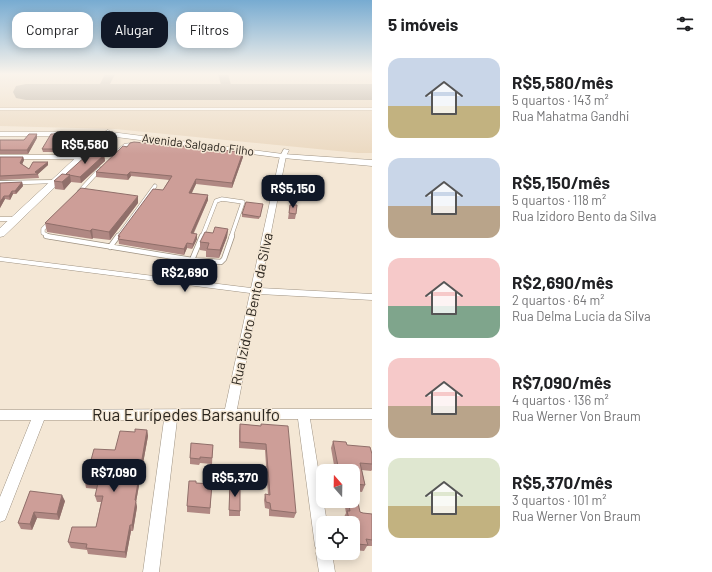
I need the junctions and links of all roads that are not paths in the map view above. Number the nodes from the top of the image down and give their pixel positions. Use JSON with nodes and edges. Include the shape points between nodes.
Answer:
{"nodes":[{"id":1,"x":0,"y":109,"type":"edge"},
{"id":2,"x":372,"y":109,"type":"edge"},
{"id":3,"x":0,"y":129,"type":"edge"},
{"id":4,"x":107,"y":133,"type":"junction"},
{"id":5,"x":0,"y":134,"type":"edge"},
{"id":6,"x":141,"y":145,"type":"edge"},
{"id":7,"x":210,"y":151,"type":"edge"},
{"id":8,"x":285,"y":153,"type":"junction"},
{"id":9,"x":115,"y":154,"type":"edge"},
{"id":10,"x":241,"y":154,"type":"edge"},
{"id":11,"x":0,"y":157,"type":"edge"},
{"id":12,"x":86,"y":157,"type":"junction"},
{"id":13,"x":372,"y":157,"type":"edge"},
{"id":14,"x":372,"y":163,"type":"edge"},
{"id":15,"x":105,"y":164,"type":"edge"},
{"id":16,"x":55,"y":182,"type":"junction"},
{"id":17,"x":0,"y":183,"type":"edge"},
{"id":18,"x":155,"y":186,"type":"dead end"},
{"id":19,"x":79,"y":192,"type":"junction"},
{"id":20,"x":86,"y":193,"type":"edge"},
{"id":21,"x":74,"y":197,"type":"edge"},
{"id":22,"x":137,"y":199,"type":"edge"},
{"id":23,"x":144,"y":200,"type":"junction"},
{"id":24,"x":54,"y":218,"type":"edge"},
{"id":25,"x":0,"y":219,"type":"edge"},
{"id":26,"x":16,"y":219,"type":"junction"},
{"id":27,"x":0,"y":234,"type":"edge"},
{"id":28,"x":110,"y":247,"type":"junction"},
{"id":29,"x":0,"y":259,"type":"edge"},
{"id":30,"x":192,"y":260,"type":"junction"},
{"id":31,"x":255,"y":291,"type":"junction"},
{"id":32,"x":372,"y":297,"type":"edge"},
{"id":33,"x":230,"y":414,"type":"junction"},
{"id":34,"x":303,"y":414,"type":"junction"},
{"id":35,"x":372,"y":414,"type":"edge"},
{"id":36,"x":0,"y":415,"type":"edge"},
{"id":37,"x":171,"y":415,"type":"junction"},
{"id":38,"x":39,"y":416,"type":"junction"},
{"id":39,"x":0,"y":515,"type":"edge"},
{"id":40,"x":318,"y":516,"type":"edge"},
{"id":41,"x":325,"y":560,"type":"edge"},
{"id":42,"x":151,"y":572,"type":"edge"},
{"id":43,"x":327,"y":572,"type":"edge"}],
"edges":[{"from":1,"to":2,"type":"lane"},
{"from":3,"to":4,"type":"street","name":"Avenida Salgado Filho"},
{"from":4,"to":5,"type":"street","name":"Avenida Salgado Filho"},
{"from":4,"to":8,"type":"street","name":"Avenida Salgado Filho"},
{"from":4,"to":12,"type":"street"},
{"from":6,"to":9,"type":"lane","via":[[125,145]]},
{"from":7,"to":10,"type":"lane"},
{"from":8,"to":13,"type":"street","name":"Avenida Salgado Filho"},
{"from":8,"to":14,"type":"street","name":"Avenida Salgado Filho"},
{"from":8,"to":31,"type":"street","name":"Rua Izidoro Bento da Silva"},
{"from":11,"to":12,"type":"street"},
{"from":12,"to":16,"type":"street"},
{"from":15,"to":19,"type":"lane"},
{"from":16,"to":17,"type":"street"},
{"from":16,"to":26,"type":"street"},
{"from":18,"to":23,"type":"lane"},
{"from":19,"to":20,"type":"lane"},
{"from":19,"to":21,"type":"lane"},
{"from":22,"to":23,"type":"lane"},
{"from":23,"to":28,"type":"lane"},
{"from":24,"to":28,"type":"lane","via":[[43,229],[47,236]]},
{"from":25,"to":26,"type":"street"},
{"from":26,"to":27,"type":"street"},
{"from":28,"to":30,"type":"lane"},
{"from":29,"to":31,"type":"street"},
{"from":30,"to":30,"type":"lane","via":[[216,201],[222,199],[243,202],[224,260]]},
{"from":31,"to":32,"type":"street"},
{"from":31,"to":33,"type":"street","name":"Rua Izidoro Bento da Silva"},
{"from":33,"to":34,"type":"street","name":"Rua Eurípedes Barsanulfo"},
{"from":33,"to":37,"type":"street","name":"Rua Eurípedes Barsanulfo"},
{"from":34,"to":35,"type":"street","name":"Rua Eurípedes Barsanulfo"},
{"from":34,"to":40,"type":"street"},
{"from":36,"to":38,"type":"street","name":"Rua Eurípedes Barsanulfo"},
{"from":37,"to":38,"type":"street","name":"Rua Eurípedes Barsanulfo"},
{"from":37,"to":42,"type":"street"},
{"from":38,"to":39,"type":"street"},
{"from":41,"to":43,"type":"street"}]}
